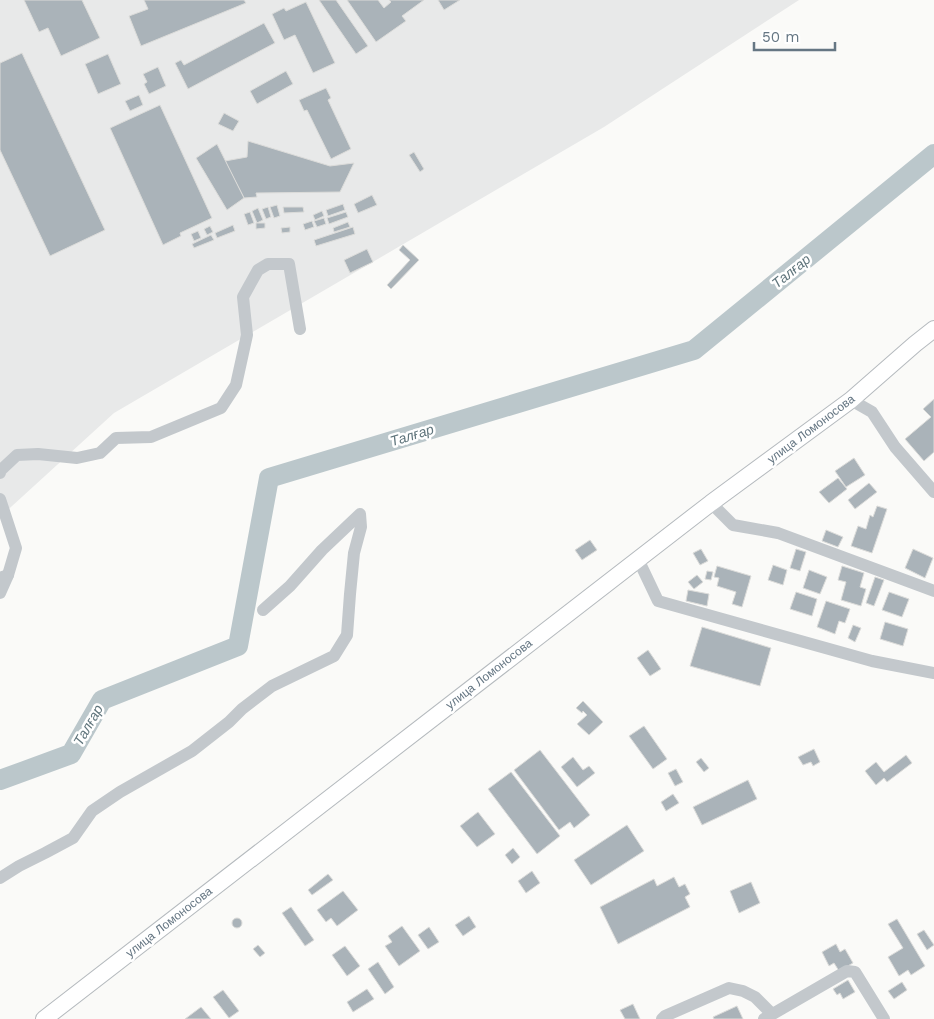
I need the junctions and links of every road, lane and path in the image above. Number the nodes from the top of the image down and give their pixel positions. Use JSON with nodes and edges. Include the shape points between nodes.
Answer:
{"nodes":[{"id":1,"x":300,"y":329,"type":"dead end"},
{"id":2,"x":934,"y":329,"type":"edge"},
{"id":3,"x":851,"y":400,"type":"junction"},
{"id":4,"x":0,"y":473,"type":"edge"},
{"id":5,"x":934,"y":492,"type":"edge"},
{"id":6,"x":0,"y":499,"type":"edge"},
{"id":7,"x":711,"y":503,"type":"junction"},
{"id":8,"x":638,"y":559,"type":"junction"},
{"id":9,"x":4,"y":577,"type":"edge"},
{"id":10,"x":934,"y":591,"type":"edge"},
{"id":11,"x":0,"y":593,"type":"edge"},
{"id":12,"x":263,"y":610,"type":"dead end"},
{"id":13,"x":934,"y":673,"type":"edge"},
{"id":14,"x":0,"y":878,"type":"edge"},
{"id":15,"x":768,"y":1016,"type":"edge"},
{"id":16,"x":44,"y":1019,"type":"edge"},
{"id":17,"x":662,"y":1019,"type":"edge"},
{"id":18,"x":884,"y":1019,"type":"edge"}],
"edges":[{"from":1,"to":4,"type":"street","via":[[290,264],[268,264],[258,270],[243,296],[247,335],[236,385],[221,408],[151,437],[116,438],[100,453],[76,458],[17,455]]},
{"from":2,"to":3,"type":"main road","name":"улица Ломоносова"},
{"from":3,"to":5,"type":"street","via":[[872,412],[895,447]]},
{"from":3,"to":7,"type":"main road","name":"улица Ломоносова"},
{"from":6,"to":9,"type":"street","via":[[16,548]]},
{"from":7,"to":8,"type":"main road","name":"улица Ломоносова"},
{"from":7,"to":10,"type":"street","via":[[733,525],[778,532]]},
{"from":8,"to":13,"type":"street","via":[[658,601],[872,661]]},
{"from":8,"to":16,"type":"main road","name":"улица Ломоносова"},
{"from":9,"to":11,"type":"street"},
{"from":12,"to":14,"type":"street","via":[[360,514],[347,635],[334,656],[272,686],[192,751],[92,811],[73,838]]},
{"from":15,"to":17,"type":"street","via":[[755,997],[729,988]]},
{"from":15,"to":18,"type":"street","via":[[847,971],[855,972]]}]}
